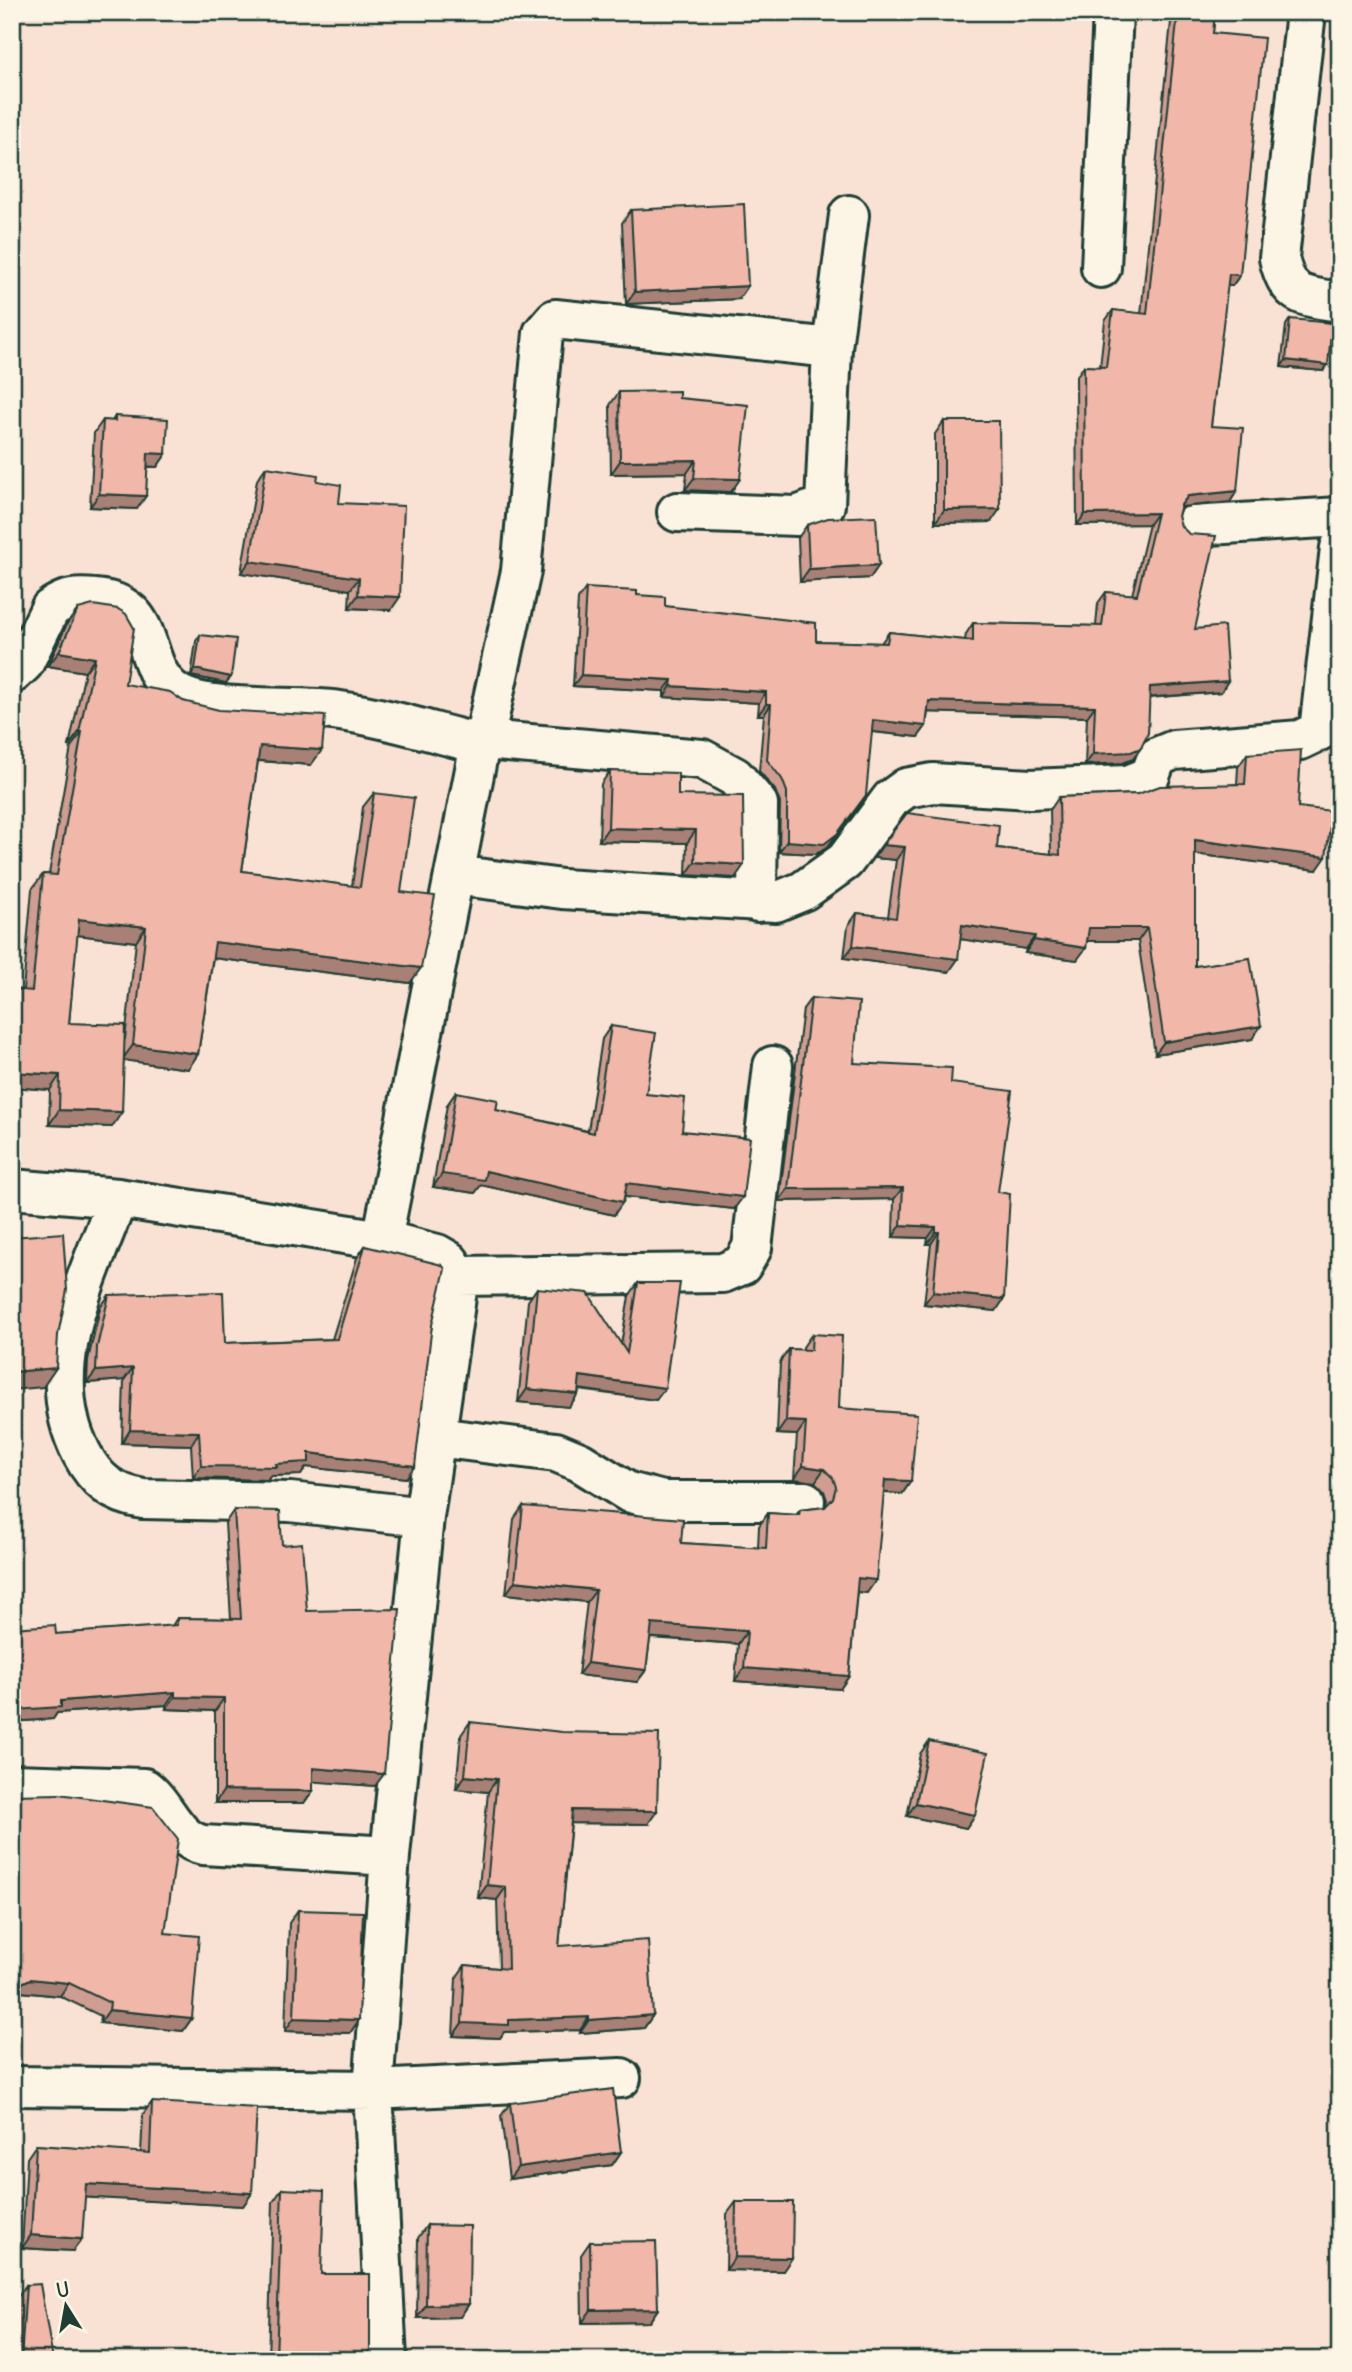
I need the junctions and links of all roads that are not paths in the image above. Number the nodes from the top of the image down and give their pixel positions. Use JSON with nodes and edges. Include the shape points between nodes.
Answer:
{"nodes":[{"id":1,"x":1113,"y":12,"type":"edge"},
{"id":2,"x":1306,"y":12,"type":"edge"},
{"id":3,"x":849,"y":215,"type":"dead end"},
{"id":4,"x":1101,"y":268,"type":"dead end"},
{"id":5,"x":1340,"y":302,"type":"edge"},
{"id":6,"x":832,"y":348,"type":"junction"},
{"id":7,"x":677,"y":512,"type":"dead end"},
{"id":8,"x":1340,"y":517,"type":"edge"},
{"id":9,"x":1192,"y":526,"type":"dead end"},
{"id":10,"x":1340,"y":548,"type":"edge"},
{"id":11,"x":12,"y":674,"type":"edge"},
{"id":12,"x":482,"y":742,"type":"junction"},
{"id":13,"x":454,"y":876,"type":"junction"},
{"id":14,"x":757,"y":902,"type":"junction"},
{"id":15,"x":773,"y":1066,"type":"dead end"},
{"id":16,"x":12,"y":1189,"type":"edge"},
{"id":17,"x":118,"y":1198,"type":"junction"},
{"id":18,"x":382,"y":1240,"type":"junction"},
{"id":19,"x":459,"y":1276,"type":"junction"},
{"id":20,"x":436,"y":1437,"type":"junction"},
{"id":21,"x":805,"y":1501,"type":"dead end"},
{"id":22,"x":424,"y":1517,"type":"junction"},
{"id":23,"x":12,"y":1784,"type":"edge"},
{"id":24,"x":390,"y":1856,"type":"junction"},
{"id":25,"x":621,"y":2078,"type":"dead end"},
{"id":26,"x":12,"y":2086,"type":"edge"},
{"id":27,"x":373,"y":2090,"type":"junction"},
{"id":28,"x":387,"y":2360,"type":"edge"}],
"edges":[{"from":1,"to":4,"type":"street"},
{"from":2,"to":5,"type":"street","via":[[1279,258],[1284,281],[1304,296]]},
{"from":3,"to":6,"type":"street"},
{"from":6,"to":7,"type":"street","via":[[825,505],[797,516]]},
{"from":6,"to":12,"type":"street","via":[[555,319],[543,333],[521,571]]},
{"from":8,"to":9,"type":"street"},
{"from":10,"to":14,"type":"street","via":[[1319,731],[1300,740],[1163,753],[1150,776],[1128,785],[1030,789],[933,783],[905,788],[891,799],[845,861],[803,891]]},
{"from":11,"to":12,"type":"street","via":[[24,663],[56,604],[74,598],[113,600],[137,617],[160,673],[181,696],[205,702],[341,711]]},
{"from":12,"to":13,"type":"street"},
{"from":12,"to":14,"type":"street","via":[[670,754],[715,765],[735,777],[758,804]]},
{"from":13,"to":14,"type":"street","via":[[562,889]]},
{"from":13,"to":18,"type":"street"},
{"from":15,"to":19,"type":"street","via":[[752,1248],[742,1265],[723,1273]]},
{"from":16,"to":17,"type":"street"},
{"from":17,"to":18,"type":"street"},
{"from":17,"to":22,"type":"street","via":[[82,1291],[66,1349],[67,1418],[73,1438],[108,1488],[144,1499],[290,1502]]},
{"from":18,"to":19,"type":"street","via":[[437,1254],[449,1261]]},
{"from":19,"to":20,"type":"street"},
{"from":20,"to":21,"type":"street","via":[[556,1452],[628,1492],[663,1501]]},
{"from":20,"to":22,"type":"street"},
{"from":22,"to":24,"type":"street"},
{"from":23,"to":24,"type":"street","via":[[144,1788],[195,1844]]},
{"from":24,"to":27,"type":"street"},
{"from":25,"to":27,"type":"street"},
{"from":26,"to":27,"type":"street"},
{"from":27,"to":28,"type":"street"}]}
